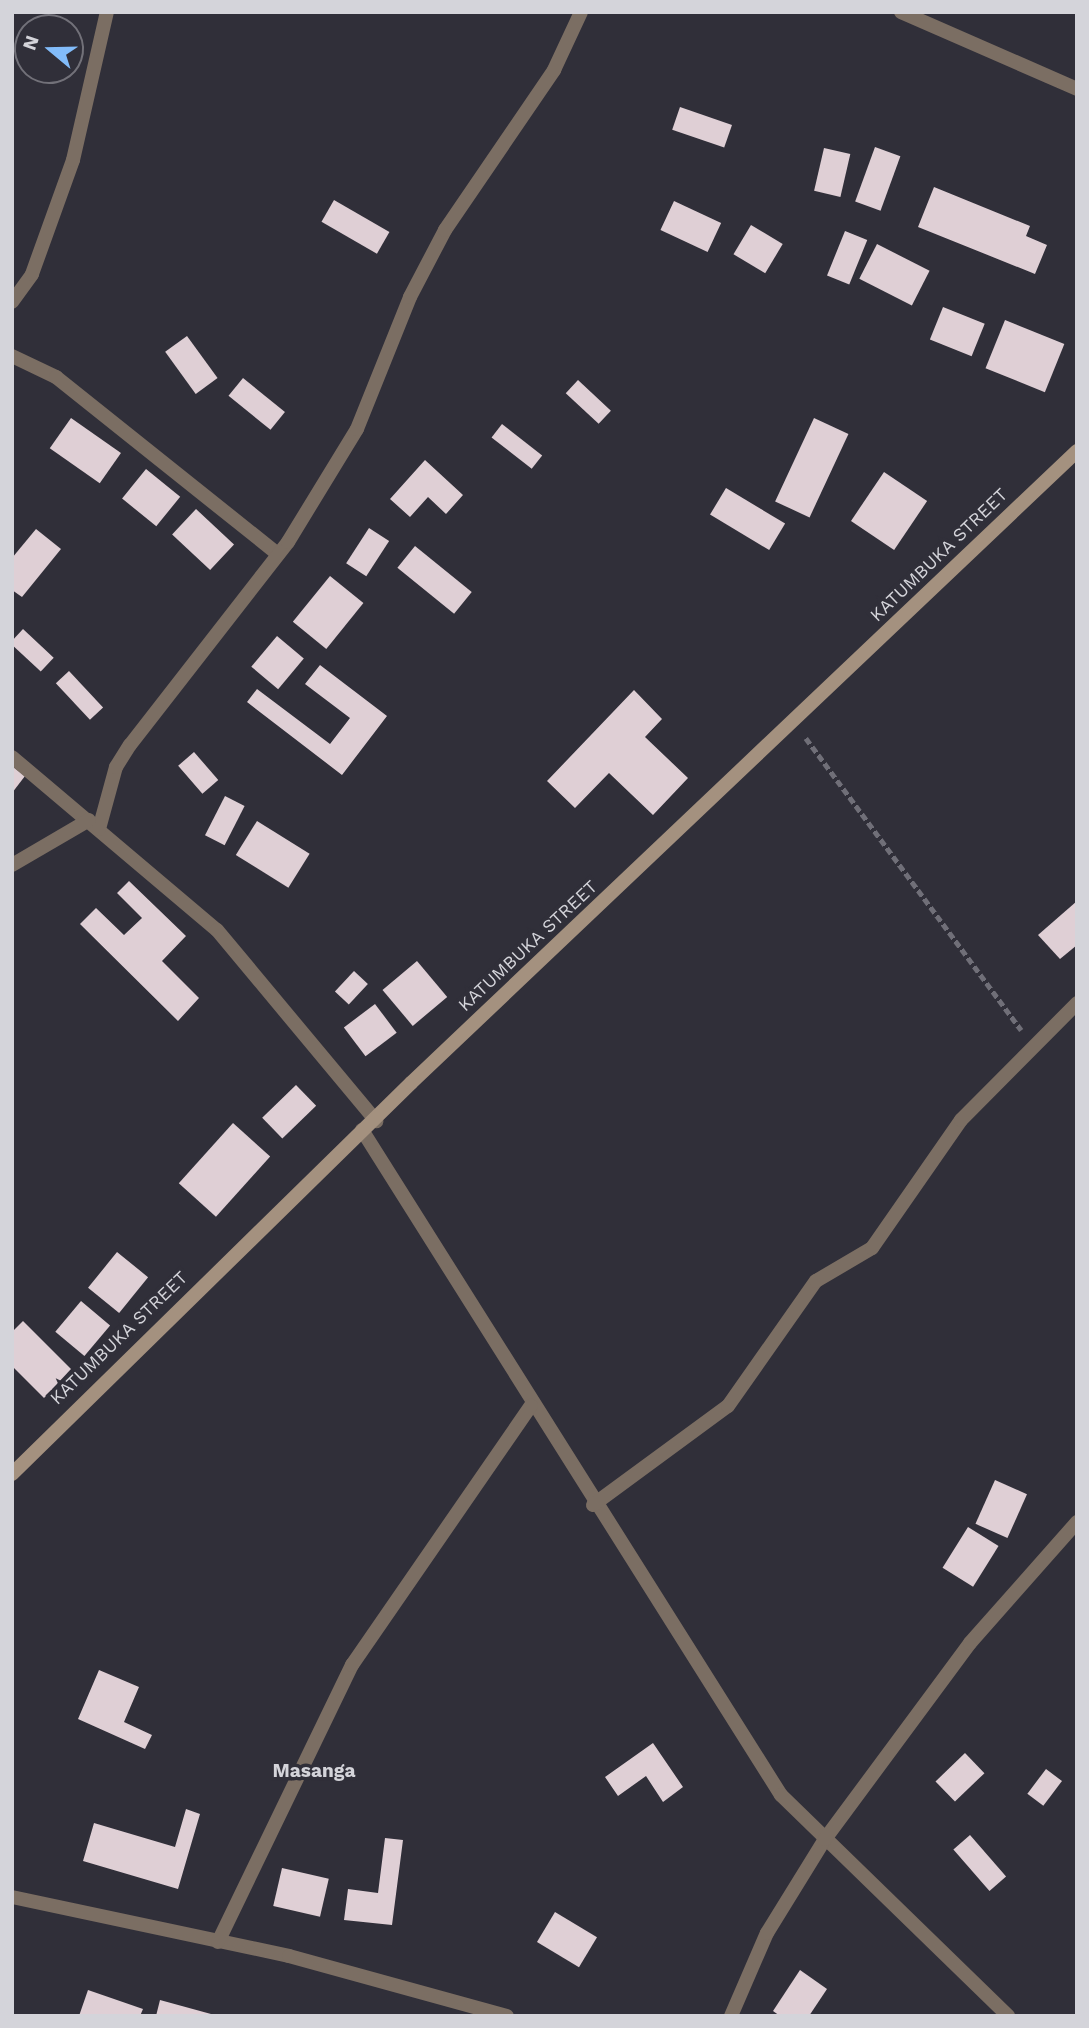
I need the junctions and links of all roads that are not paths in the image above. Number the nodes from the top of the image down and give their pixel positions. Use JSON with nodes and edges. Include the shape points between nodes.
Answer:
{"nodes":[{"id":1,"x":581,"y":12,"type":"edge"},
{"id":2,"x":901,"y":12,"type":"edge"},
{"id":3,"x":105,"y":13,"type":"edge"},
{"id":4,"x":1077,"y":89,"type":"edge"},
{"id":5,"x":12,"y":302,"type":"edge"},
{"id":6,"x":12,"y":356,"type":"edge"},
{"id":7,"x":1077,"y":451,"type":"edge"},
{"id":8,"x":278,"y":554,"type":"junction"},
{"id":9,"x":12,"y":757,"type":"edge"},
{"id":10,"x":94,"y":825,"type":"junction"},
{"id":11,"x":12,"y":865,"type":"edge"},
{"id":12,"x":1077,"y":1003,"type":"edge"},
{"id":13,"x":376,"y":1121,"type":"junction"},
{"id":14,"x":362,"y":1130,"type":"junction"},
{"id":15,"x":531,"y":1406,"type":"junction"},
{"id":16,"x":12,"y":1474,"type":"edge"},
{"id":17,"x":593,"y":1505,"type":"junction"},
{"id":18,"x":1077,"y":1522,"type":"edge"},
{"id":19,"x":825,"y":1839,"type":"junction"},
{"id":20,"x":12,"y":1896,"type":"edge"},
{"id":21,"x":218,"y":1941,"type":"junction"},
{"id":22,"x":507,"y":2016,"type":"edge"},
{"id":23,"x":731,"y":2016,"type":"edge"},
{"id":24,"x":1008,"y":2016,"type":"edge"}],
"edges":[{"from":1,"to":8,"type":"street","via":[[554,70],[446,230],[410,297],[357,429]]},
{"from":2,"to":4,"type":"street"},
{"from":3,"to":5,"type":"street","via":[[73,160],[32,274]]},
{"from":6,"to":8,"type":"street","via":[[56,377]]},
{"from":7,"to":13,"type":"main road","name":"KATUMBUKA STREET"},
{"from":8,"to":10,"type":"street","via":[[130,745],[116,767]]},
{"from":9,"to":10,"type":"street"},
{"from":10,"to":11,"type":"street"},
{"from":10,"to":13,"type":"street","via":[[217,930]]},
{"from":12,"to":17,"type":"street","via":[[1031,1044],[961,1120],[872,1248],[816,1281],[727,1406]]},
{"from":13,"to":14,"type":"main road","name":"KATUMBUKA STREET"},
{"from":14,"to":15,"type":"street"},
{"from":14,"to":16,"type":"main road","name":"KATUMBUKA STREET"},
{"from":15,"to":17,"type":"street"},
{"from":15,"to":21,"type":"street","via":[[352,1665]]},
{"from":17,"to":19,"type":"street","via":[[726,1716],[782,1795]]},
{"from":18,"to":19,"type":"street","via":[[970,1643]]},
{"from":19,"to":23,"type":"street","via":[[767,1933]]},
{"from":19,"to":24,"type":"street"},
{"from":20,"to":21,"type":"street"},
{"from":21,"to":22,"type":"street"}]}
